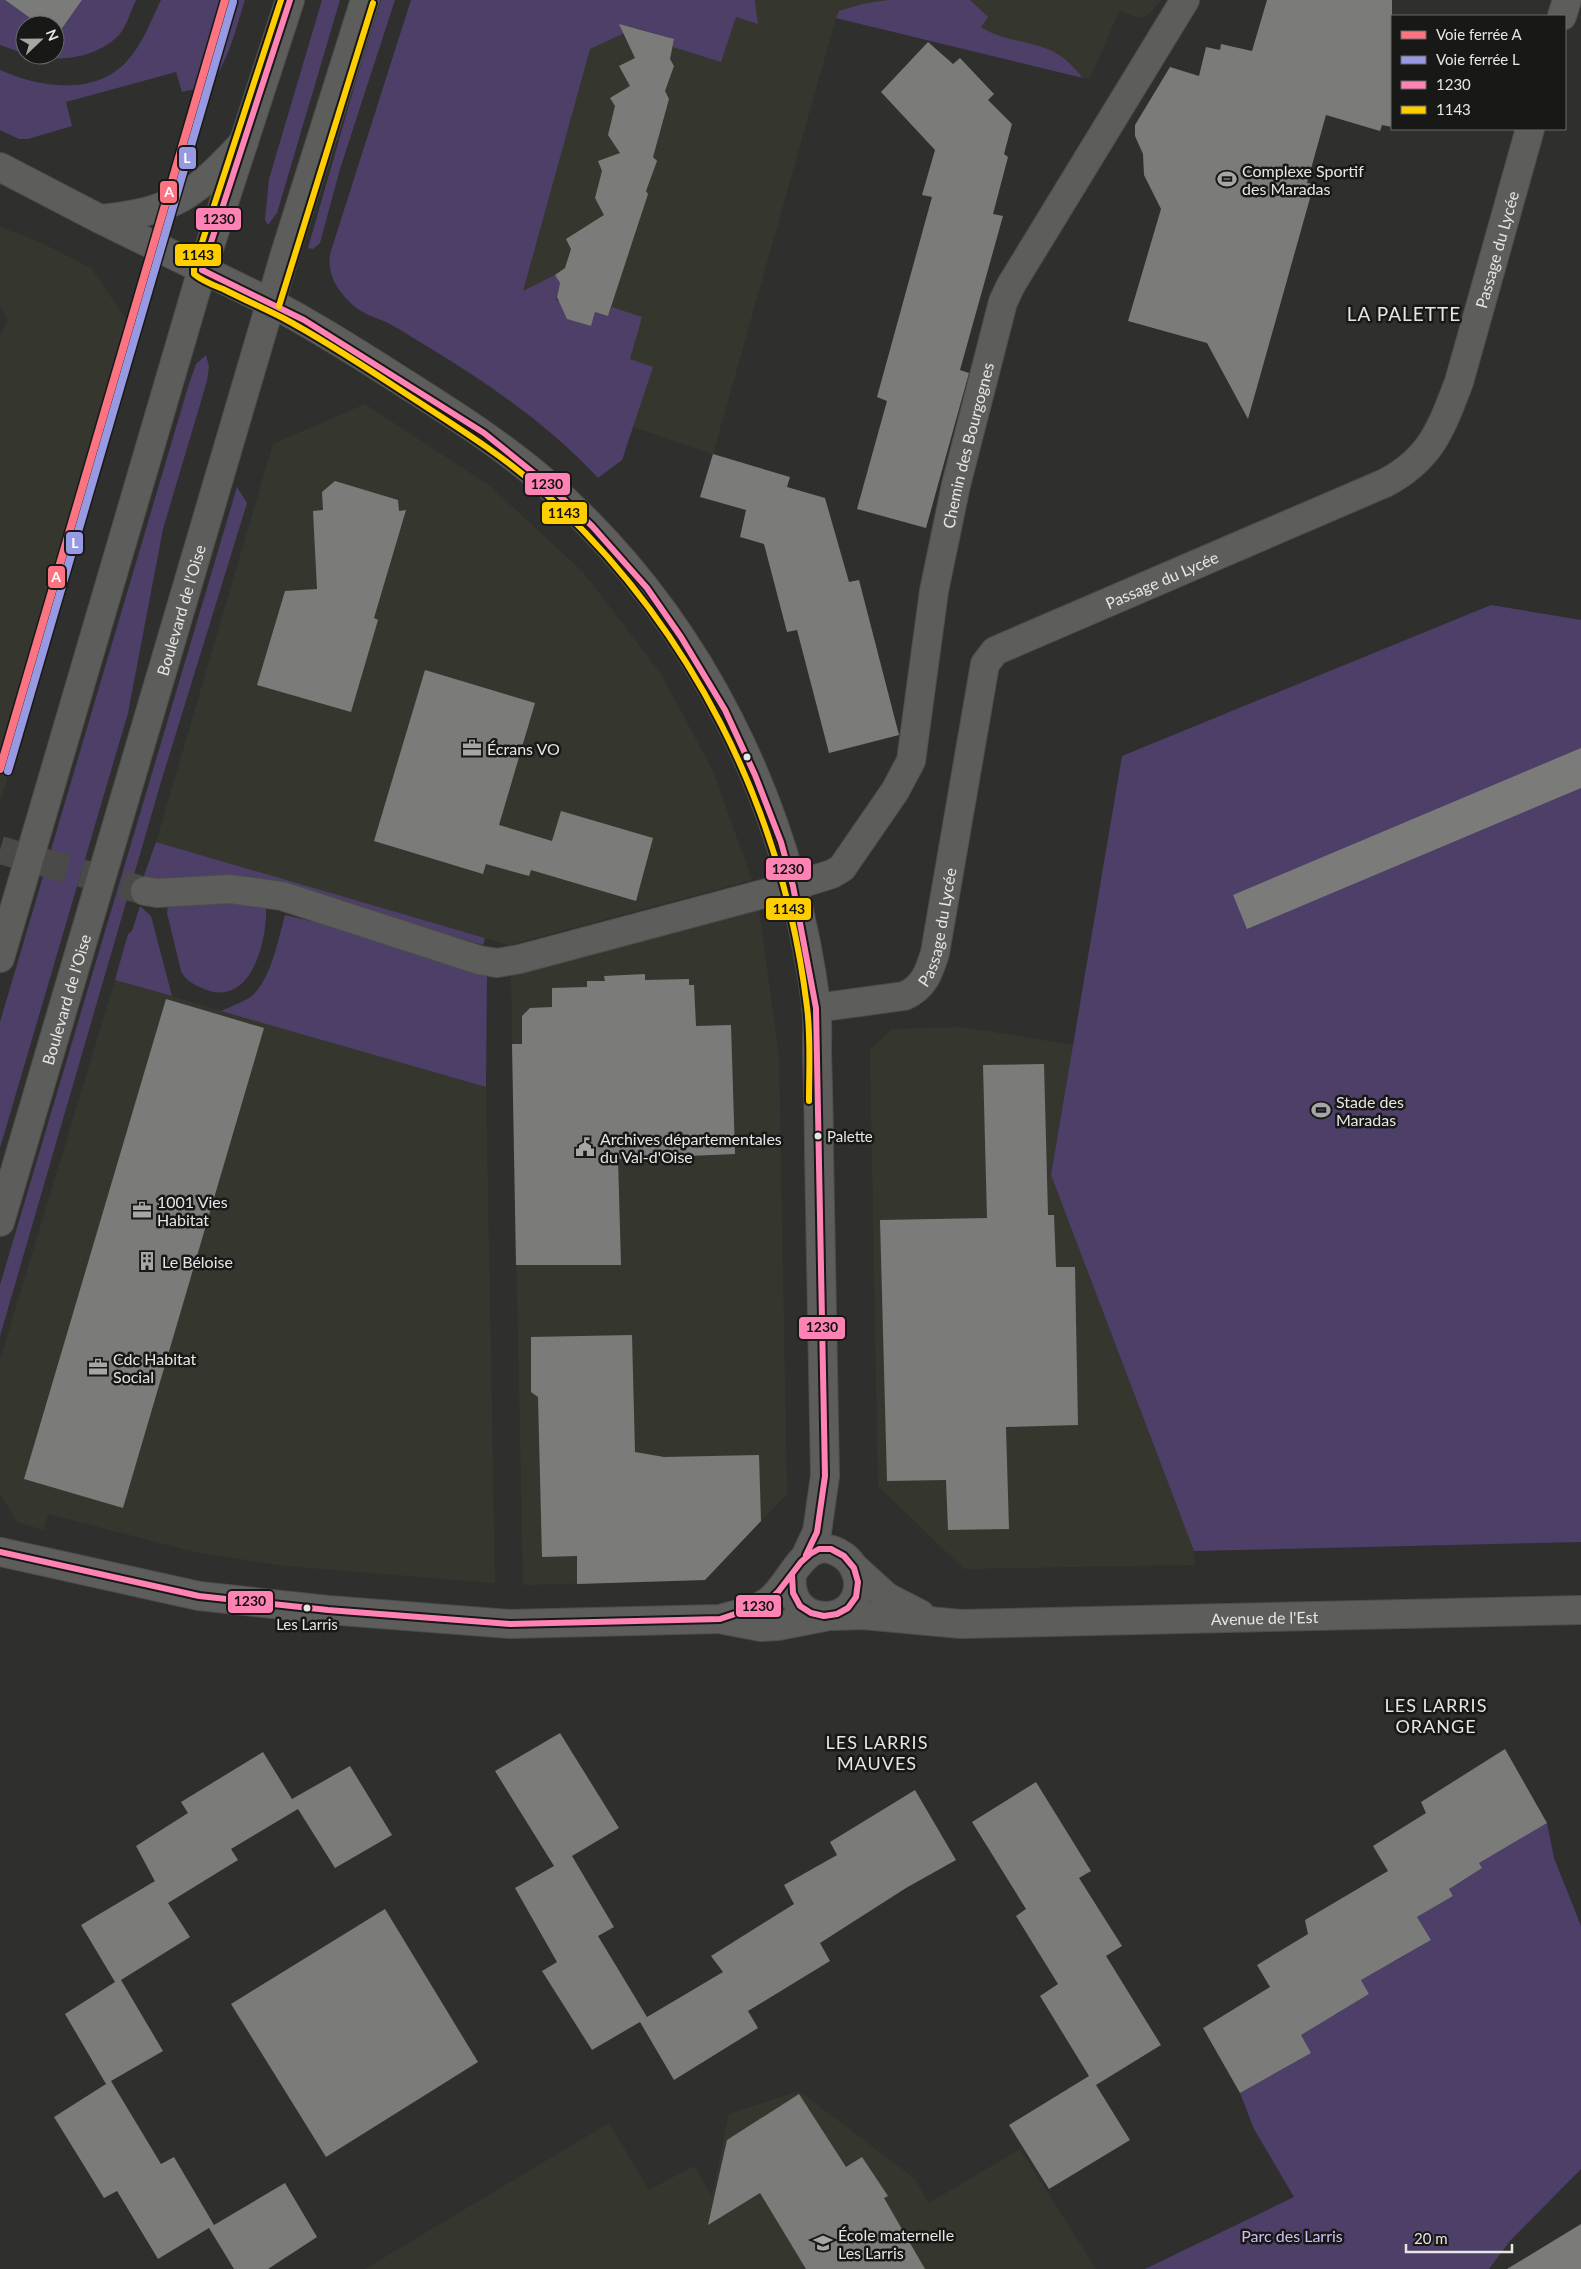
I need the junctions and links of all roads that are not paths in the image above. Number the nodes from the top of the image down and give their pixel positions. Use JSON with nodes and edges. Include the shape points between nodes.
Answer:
{"nodes":[{"id":1,"x":290,"y":0,"type":"edge"},
{"id":2,"x":365,"y":0,"type":"edge"},
{"id":3,"x":1185,"y":0,"type":"edge"},
{"id":4,"x":1566,"y":0,"type":"edge"},
{"id":5,"x":1562,"y":15,"type":"edge"},
{"id":6,"x":1530,"y":130,"type":"edge"},
{"id":7,"x":244,"y":142,"type":"junction"},
{"id":8,"x":0,"y":167,"type":"edge"},
{"id":9,"x":100,"y":220,"type":"junction"},
{"id":10,"x":202,"y":270,"type":"junction"},
{"id":11,"x":271,"y":303,"type":"junction"},
{"id":12,"x":793,"y":886,"type":"junction"},
{"id":13,"x":145,"y":891,"type":"tunnel mouth"},
{"id":14,"x":0,"y":958,"type":"edge"},
{"id":15,"x":816,"y":1008,"type":"junction"},
{"id":16,"x":0,"y":1222,"type":"edge"},
{"id":17,"x":825,"y":1476,"type":"junction"},
{"id":18,"x":0,"y":1552,"type":"edge"},
{"id":19,"x":849,"y":1562,"type":"junction"},
{"id":20,"x":799,"y":1565,"type":"junction"},
{"id":21,"x":1581,"y":1610,"type":"edge"},
{"id":22,"x":828,"y":1616,"type":"junction"},
{"id":23,"x":720,"y":1619,"type":"junction"},
{"id":24,"x":948,"y":1622,"type":"junction"}],
"edges":[{"from":1,"to":7,"type":"street"},
{"from":2,"to":11,"type":"street","name":"Boulevard de l'Oise"},
{"from":3,"to":12,"type":"street","name":"Chemin des Bourgognes","via":[[1003,302],[956,486],[934,591],[907,773],[842,868]]},
{"from":4,"to":5,"type":"street"},
{"from":6,"to":15,"type":"street","name":"Passage du Lycée","via":[[1459,382],[1445,418],[1419,460],[1385,483],[994,651],[985,664],[935,952],[924,982],[904,996]]},
{"from":7,"to":9,"type":"street","via":[[215,173],[172,204],[141,214]]},
{"from":7,"to":10,"type":"street"},
{"from":8,"to":9,"type":"street"},
{"from":9,"to":10,"type":"street"},
{"from":10,"to":11,"type":"street"},
{"from":10,"to":14,"type":"street"},
{"from":11,"to":12,"type":"street","via":[[324,332],[484,433],[546,483],[592,526],[647,588],[725,710],[781,842]]},
{"from":11,"to":16,"type":"street","name":"Boulevard de l'Oise"},
{"from":12,"to":13,"type":"street","name":"Chemin des Bourgognes","via":[[520,959],[497,962],[479,960],[275,894],[230,889]]},
{"from":12,"to":15,"type":"street"},
{"from":15,"to":17,"type":"street"},
{"from":17,"to":19,"type":"street","via":[[837,1542]]},
{"from":17,"to":20,"type":"street","name":"Avenue de l'Est","via":[[817,1532]]},
{"from":18,"to":23,"type":"street","name":"Avenue de l'Est","via":[[199,1596],[328,1610],[510,1624]]},
{"from":19,"to":20,"type":"street","via":[[829,1550],[822,1550]]},
{"from":19,"to":22,"type":"street","via":[[858,1586],[856,1596],[843,1611]]},
{"from":19,"to":24,"type":"street","name":"Avenue de l'Est","via":[[893,1600]]},
{"from":20,"to":22,"type":"street","via":[[791,1585],[798,1603],[814,1615]]},
{"from":20,"to":23,"type":"street","name":"Avenue de l'Est","via":[[768,1602]]},
{"from":21,"to":24,"type":"street","name":"Avenue de l'Est","via":[[1265,1619]]},
{"from":22,"to":23,"type":"street","name":"Avenue de l'Est","via":[[761,1627]]},
{"from":22,"to":24,"type":"street","name":"Avenue de l'Est","via":[[863,1615]]}]}
